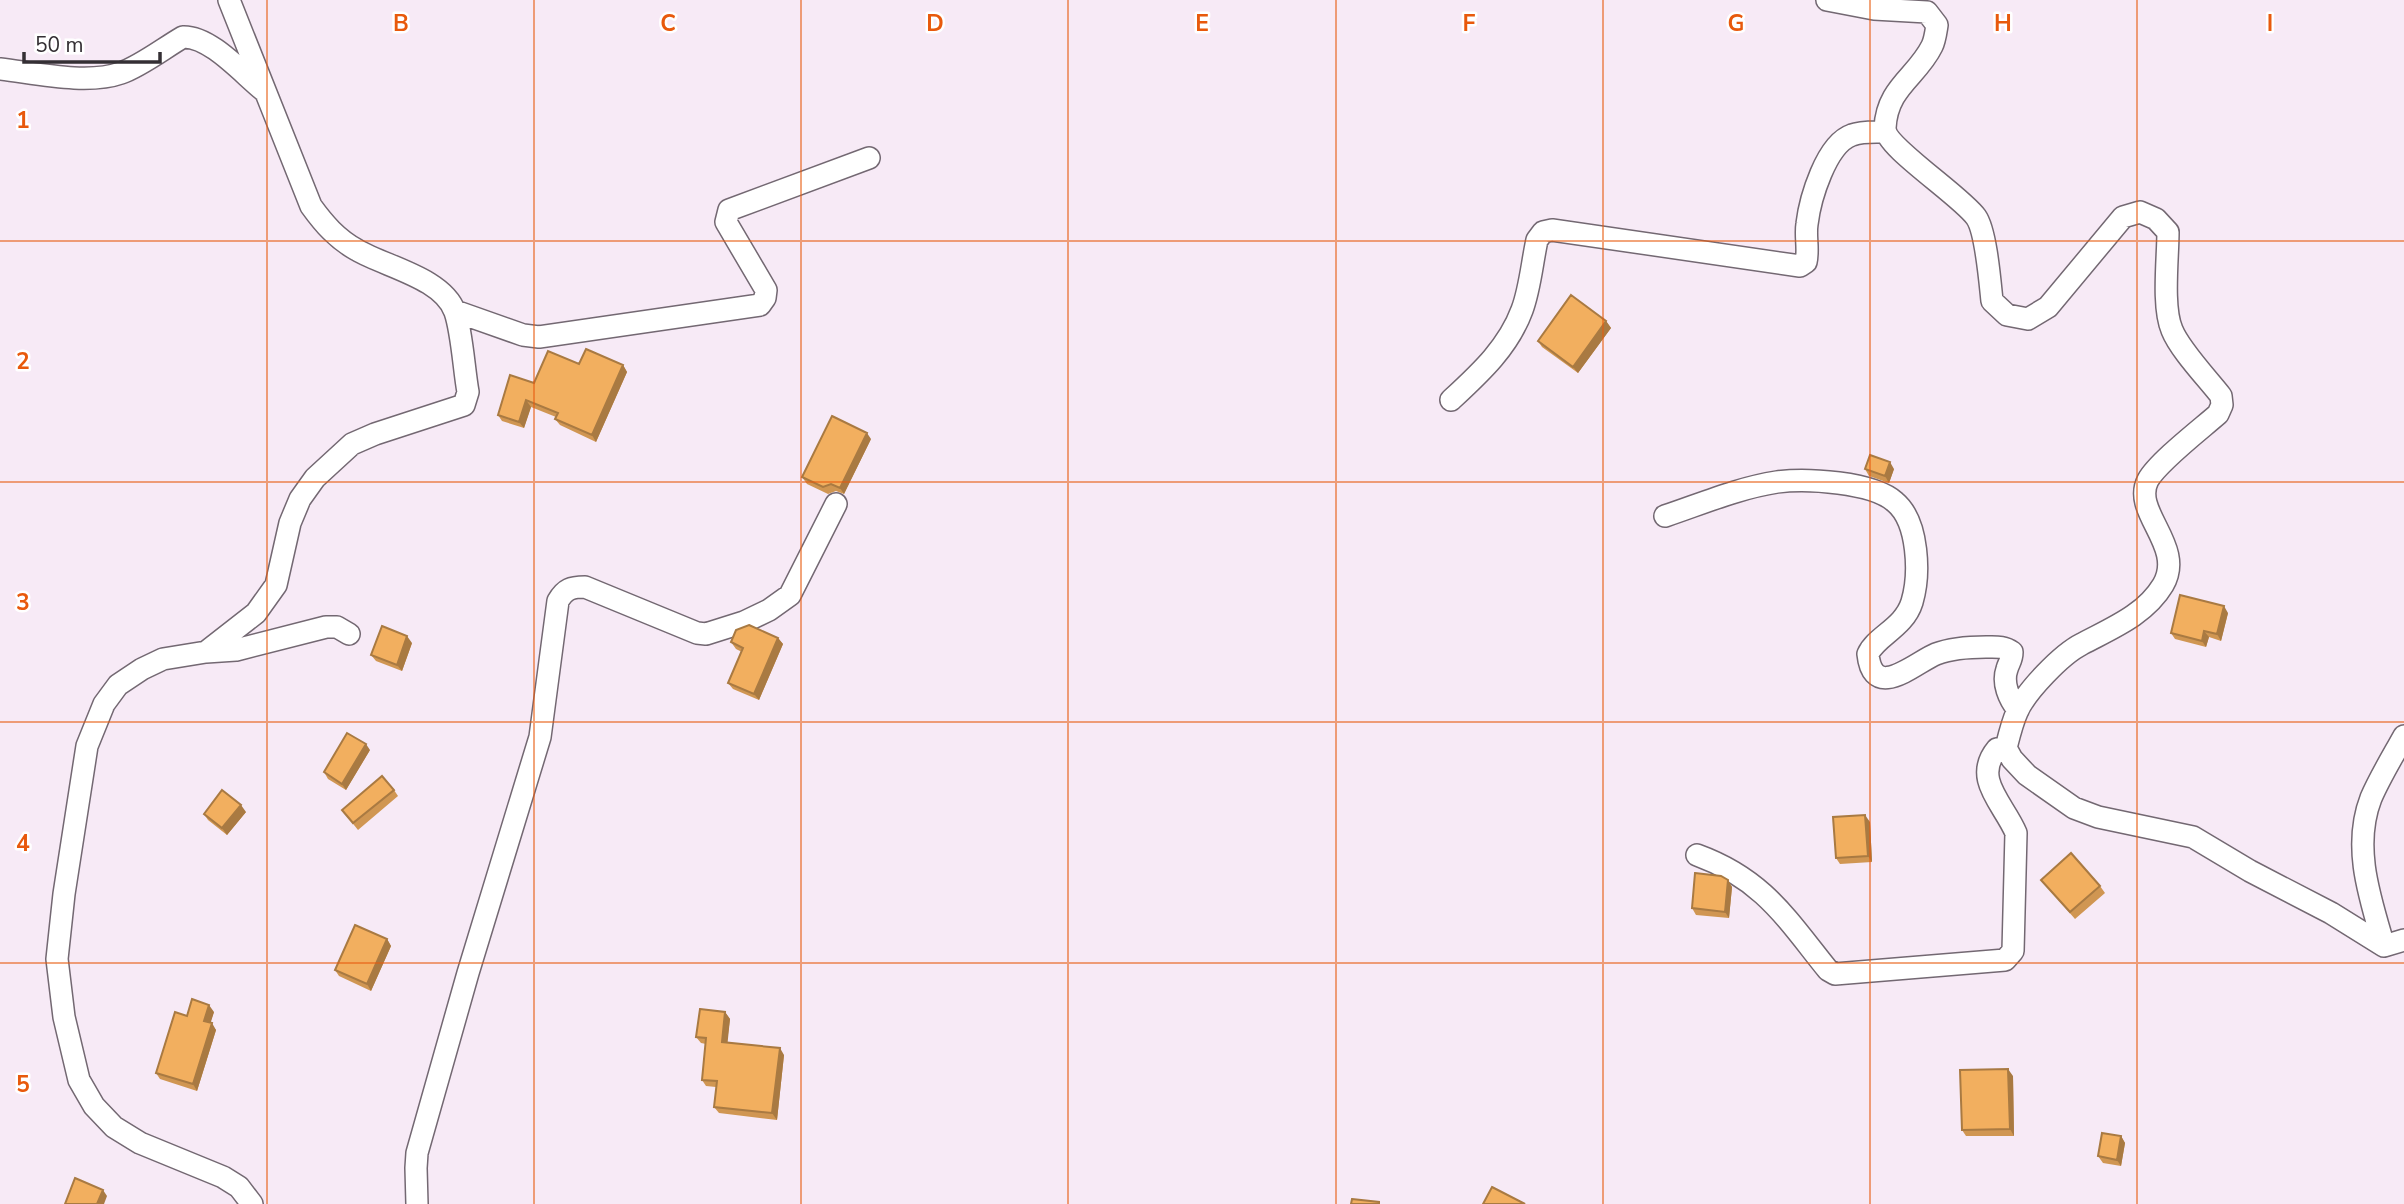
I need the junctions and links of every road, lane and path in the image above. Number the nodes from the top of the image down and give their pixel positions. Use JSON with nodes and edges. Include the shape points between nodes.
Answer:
{"nodes":[{"id":1,"x":229,"y":0,"type":"edge"},
{"id":2,"x":1827,"y":0,"type":"edge"},
{"id":3,"x":0,"y":69,"type":"edge"},
{"id":4,"x":264,"y":91,"type":"junction"},
{"id":5,"x":1885,"y":132,"type":"junction"},
{"id":6,"x":869,"y":158,"type":"dead end"},
{"id":7,"x":455,"y":311,"type":"junction"},
{"id":8,"x":1451,"y":400,"type":"dead end"},
{"id":9,"x":836,"y":504,"type":"dead end"},
{"id":10,"x":1665,"y":516,"type":"dead end"},
{"id":11,"x":349,"y":634,"type":"dead end"},
{"id":12,"x":206,"y":652,"type":"junction"},
{"id":13,"x":2018,"y":710,"type":"junction"},
{"id":14,"x":2404,"y":736,"type":"edge"},
{"id":15,"x":2006,"y":748,"type":"junction"},
{"id":16,"x":1697,"y":855,"type":"dead end"},
{"id":17,"x":2394,"y":943,"type":"edge"},
{"id":18,"x":252,"y":1204,"type":"edge"},
{"id":19,"x":417,"y":1204,"type":"edge"}],
"edges":[{"from":1,"to":4,"type":"street"},
{"from":2,"to":5,"type":"street","via":[[1927,12],[1937,25],[1933,46],[1890,102]]},
{"from":3,"to":4,"type":"street","via":[[104,77],[122,73],[183,37],[193,37]]},
{"from":4,"to":7,"type":"street","via":[[311,206],[329,230],[358,251],[426,282]]},
{"from":5,"to":8,"type":"street","via":[[1850,135],[1830,155],[1813,197],[1806,226],[1808,252],[1800,266],[1543,232],[1537,240],[1522,309],[1509,337]]},
{"from":5,"to":13,"type":"street","via":[[1892,144],[1957,196],[1978,219],[1992,301],[2007,314],[2028,319],[2048,307],[2123,217],[2140,212],[2156,219],[2168,232],[2169,321],[2221,396],[2218,414],[2148,480],[2148,506],[2170,558],[2162,586],[2142,609],[2065,654]]},
{"from":6,"to":7,"type":"street","via":[[729,211],[726,222],[766,290],[760,305],[538,337]]},
{"from":7,"to":12,"type":"street","via":[[468,392],[464,405],[352,444],[315,478],[290,523],[276,585],[256,613]]},
{"from":9,"to":19,"type":"street","via":[[790,595],[744,622],[697,633],[585,587],[564,591],[558,601],[540,737],[417,1153]]},
{"from":10,"to":13,"type":"street","via":[[1780,481],[1829,482],[1890,497],[1908,519],[1917,579],[1903,618],[1871,647],[1868,654],[1873,671],[1895,677],[1949,650],[2004,648],[2012,652],[2006,682]]},
{"from":11,"to":12,"type":"street","via":[[326,627],[236,650]]},
{"from":12,"to":18,"type":"street","via":[[163,659],[142,668],[118,685],[104,704],[87,746],[57,959],[79,1080],[94,1106],[114,1127],[140,1143],[223,1177],[239,1187]]},
{"from":13,"to":15,"type":"street"},
{"from":14,"to":17,"type":"street","via":[[2371,799],[2362,849],[2367,887]]},
{"from":15,"to":16,"type":"street","via":[[1992,755],[1986,774],[2015,833],[2013,951],[2005,960],[1835,974],[1759,888],[1721,863]]},
{"from":15,"to":17,"type":"street","via":[[2027,775],[2074,808],[2193,837]]}]}
